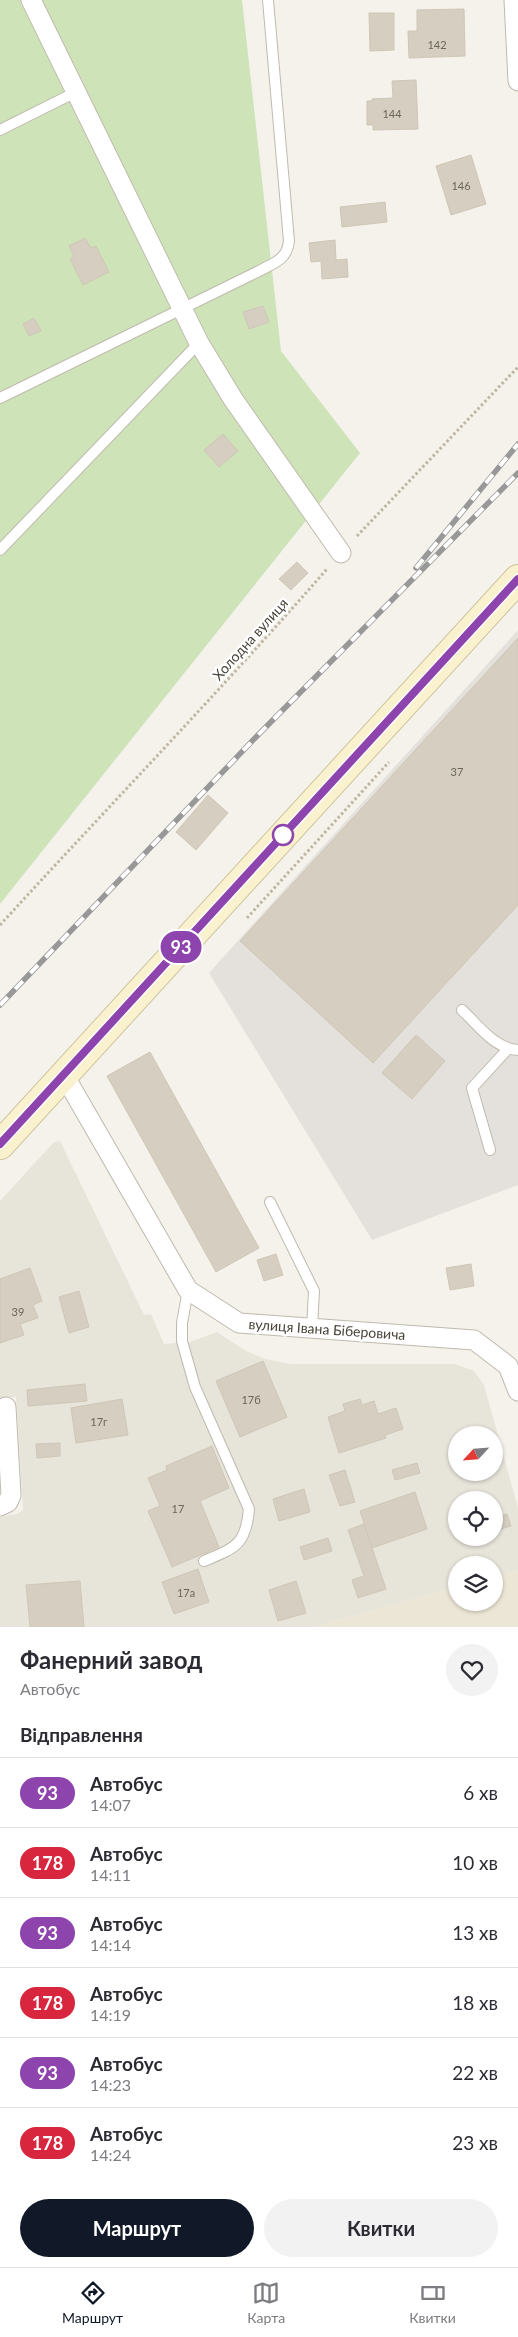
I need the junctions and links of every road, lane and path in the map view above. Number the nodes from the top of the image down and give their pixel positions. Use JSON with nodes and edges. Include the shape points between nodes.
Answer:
{"nodes":[{"id":1,"x":31,"y":0,"type":"edge"},
{"id":2,"x":268,"y":0,"type":"edge"},
{"id":3,"x":514,"y":0,"type":"edge"},
{"id":4,"x":518,"y":80,"type":"edge"},
{"id":5,"x":76,"y":92,"type":"junction"},
{"id":6,"x":0,"y":130,"type":"edge"},
{"id":7,"x":182,"y":308,"type":"junction"},
{"id":8,"x":199,"y":344,"type":"junction"},
{"id":9,"x":518,"y":368,"type":"edge"},
{"id":10,"x":0,"y":398,"type":"edge"},
{"id":11,"x":0,"y":550,"type":"edge"},
{"id":12,"x":341,"y":553,"type":"junction"},
{"id":13,"x":518,"y":579,"type":"edge"},
{"id":14,"x":0,"y":925,"type":"edge"},
{"id":15,"x":462,"y":1010,"type":"dead end"},
{"id":16,"x":506,"y":1050,"type":"junction"},
{"id":17,"x":518,"y":1050,"type":"edge"},
{"id":18,"x":64,"y":1075,"type":"junction"},
{"id":19,"x":0,"y":1144,"type":"edge"},
{"id":20,"x":490,"y":1150,"type":"dead end"},
{"id":21,"x":270,"y":1202,"type":"dead end"},
{"id":22,"x":188,"y":1290,"type":"junction"},
{"id":23,"x":312,"y":1328,"type":"junction"},
{"id":24,"x":518,"y":1391,"type":"edge"},
{"id":25,"x":6,"y":1407,"type":"dead end"},
{"id":26,"x":0,"y":1506,"type":"edge"},
{"id":27,"x":204,"y":1561,"type":"dead end"}],
"edges":[{"from":1,"to":5,"type":"street"},
{"from":2,"to":7,"type":"lane","via":[[288,252],[261,270]]},
{"from":3,"to":4,"type":"street"},
{"from":5,"to":6,"type":"lane"},
{"from":5,"to":7,"type":"street"},
{"from":7,"to":8,"type":"street"},
{"from":7,"to":10,"type":"lane"},
{"from":8,"to":11,"type":"lane"},
{"from":8,"to":12,"type":"street","via":[[238,407]]},
{"from":9,"to":12,"type":"path","name":"Холодна вулиця"},
{"from":12,"to":14,"type":"path","name":"Холодна вулиця","via":[[236,672]]},
{"from":13,"to":18,"type":"main road"},
{"from":15,"to":16,"type":"lane"},
{"from":16,"to":17,"type":"lane"},
{"from":16,"to":20,"type":"lane","via":[[472,1088]]},
{"from":18,"to":19,"type":"main road"},
{"from":18,"to":22,"type":"street","name":"вулиця Івана Біберовича"},
{"from":21,"to":23,"type":"lane","via":[[314,1291]]},
{"from":22,"to":23,"type":"street","name":"вулиця Івана Біберовича","via":[[239,1323]]},
{"from":22,"to":27,"type":"lane","via":[[182,1341],[195,1387],[249,1509],[248,1528],[238,1544]]},
{"from":23,"to":24,"type":"street","name":"вулиця Івана Біберовича","via":[[474,1340],[508,1366]]},
{"from":25,"to":26,"type":"street","via":[[11,1495],[8,1502]]}]}
